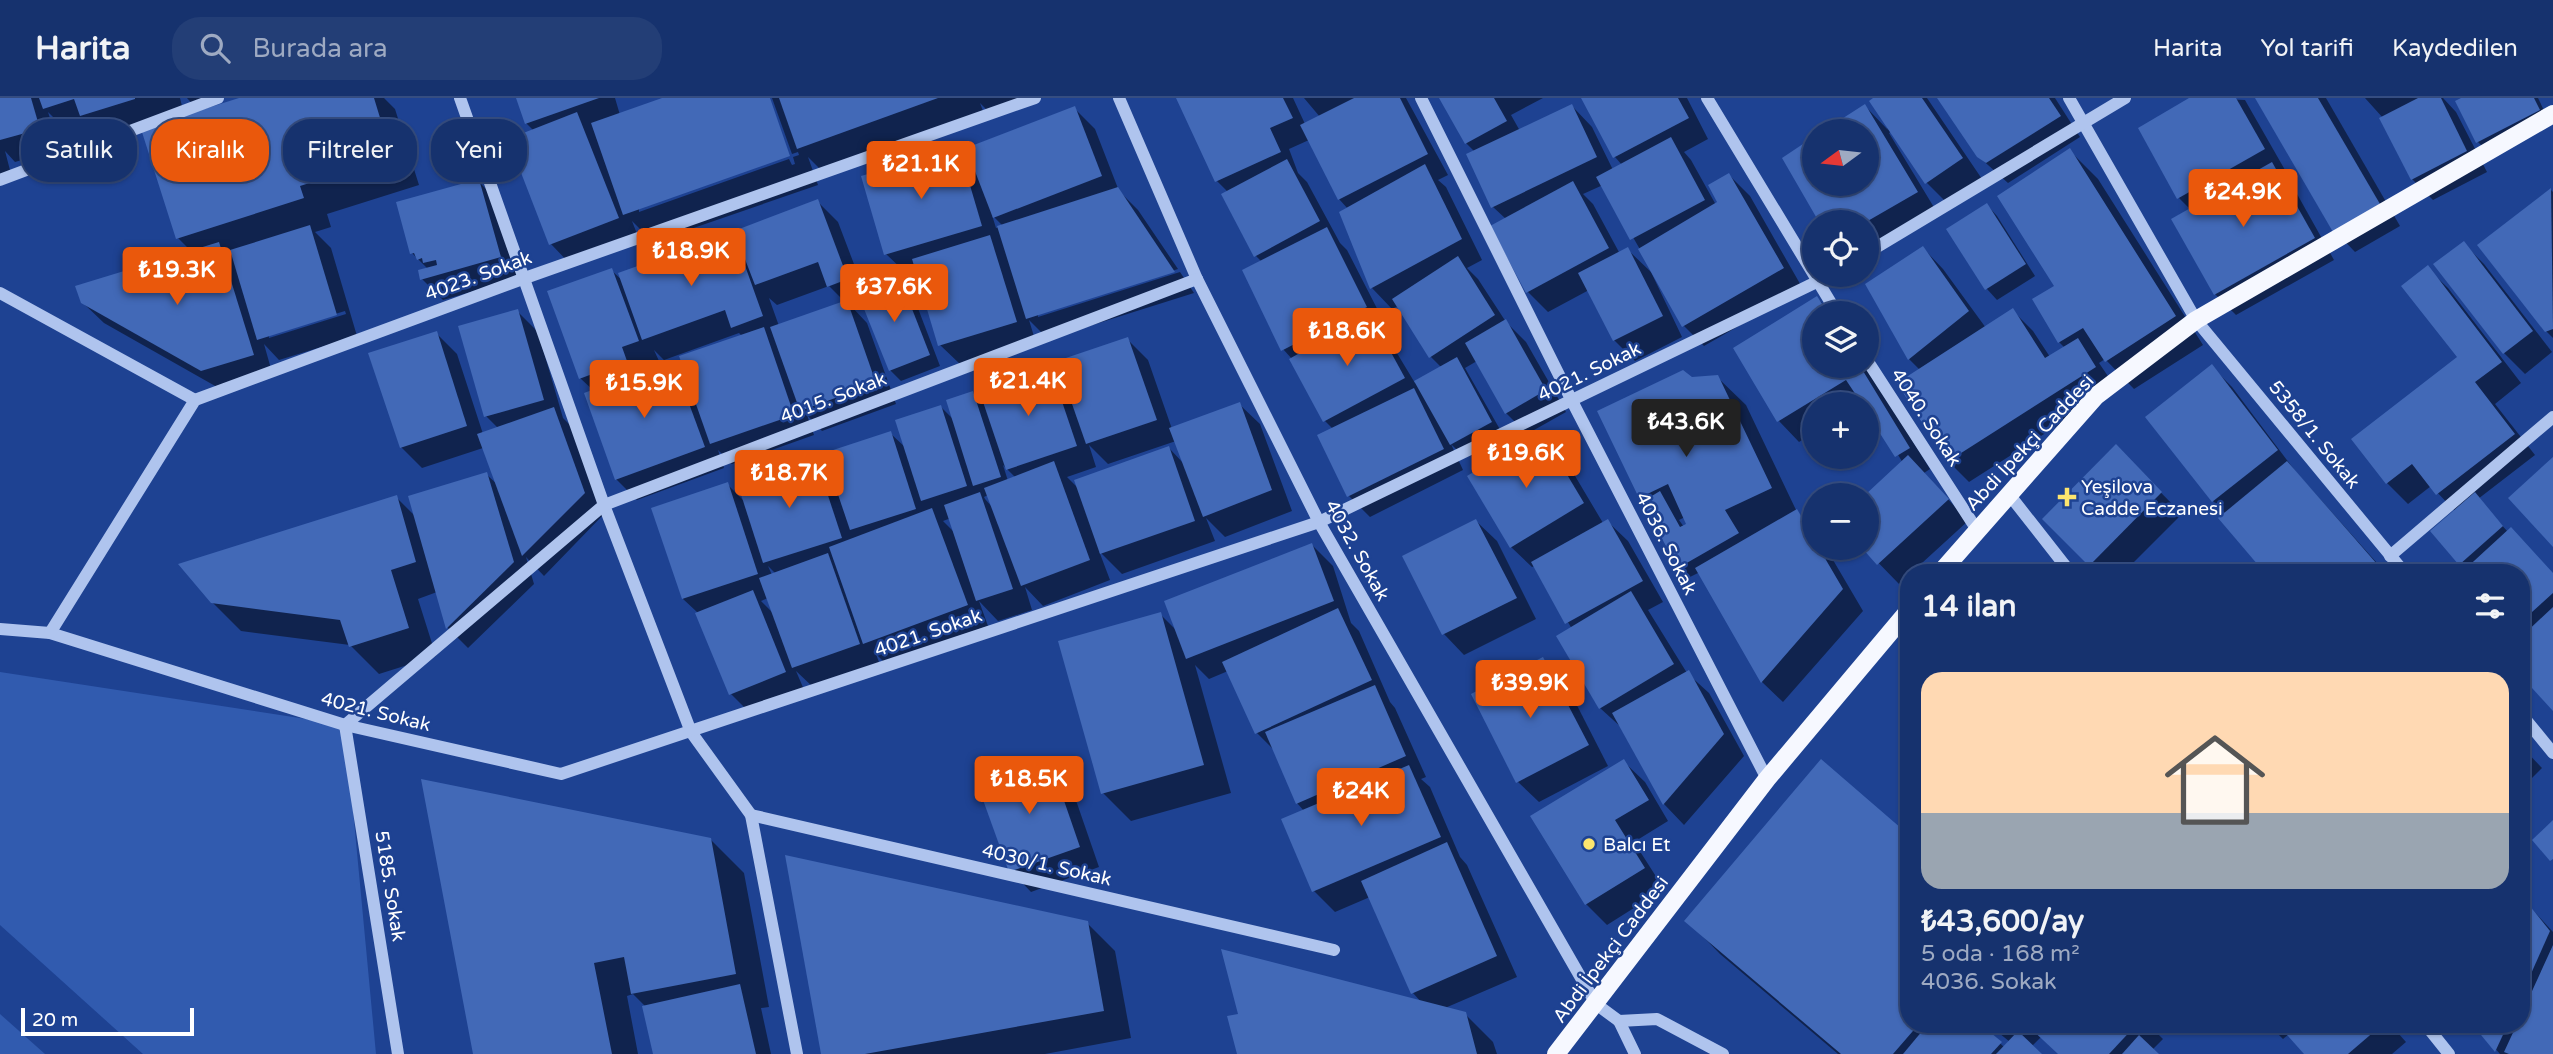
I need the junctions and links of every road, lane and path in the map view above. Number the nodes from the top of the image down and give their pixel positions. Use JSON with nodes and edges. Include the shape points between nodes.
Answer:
{"nodes":[{"id":1,"x":218,"y":98,"type":"edge"},
{"id":2,"x":460,"y":98,"type":"edge"},
{"id":3,"x":1035,"y":98,"type":"edge"},
{"id":4,"x":1119,"y":98,"type":"edge"},
{"id":5,"x":1421,"y":98,"type":"edge"},
{"id":6,"x":1707,"y":98,"type":"edge"},
{"id":7,"x":2069,"y":98,"type":"edge"},
{"id":8,"x":2125,"y":98,"type":"edge"},
{"id":9,"x":2553,"y":114,"type":"edge"},
{"id":10,"x":2084,"y":123,"type":"junction"},
{"id":11,"x":0,"y":180,"type":"edge"},
{"id":12,"x":1879,"y":246,"type":"edge"},
{"id":13,"x":1802,"y":258,"type":"edge"},
{"id":14,"x":525,"y":278,"type":"junction"},
{"id":15,"x":1197,"y":279,"type":"junction"},
{"id":16,"x":1809,"y":287,"type":"edge"},
{"id":17,"x":0,"y":293,"type":"edge"},
{"id":18,"x":2196,"y":320,"type":"junction"},
{"id":19,"x":1879,"y":378,"type":"edge"},
{"id":20,"x":195,"y":400,"type":"junction"},
{"id":21,"x":1572,"y":401,"type":"junction"},
{"id":22,"x":2553,"y":417,"type":"edge"},
{"id":23,"x":2008,"y":493,"type":"junction"},
{"id":24,"x":604,"y":505,"type":"junction"},
{"id":25,"x":1319,"y":522,"type":"junction"},
{"id":26,"x":1977,"y":530,"type":"junction"},
{"id":27,"x":2390,"y":556,"type":"junction"},
{"id":28,"x":1948,"y":564,"type":"edge"},
{"id":29,"x":2064,"y":564,"type":"edge"},
{"id":30,"x":2397,"y":564,"type":"edge"},
{"id":31,"x":1900,"y":621,"type":"edge"},
{"id":32,"x":0,"y":629,"type":"edge"},
{"id":33,"x":50,"y":633,"type":"junction"},
{"id":34,"x":345,"y":725,"type":"junction"},
{"id":35,"x":2530,"y":725,"type":"edge"},
{"id":36,"x":691,"y":732,"type":"junction"},
{"id":37,"x":2553,"y":753,"type":"edge"},
{"id":38,"x":1767,"y":779,"type":"junction"},
{"id":39,"x":751,"y":815,"type":"junction"},
{"id":40,"x":1334,"y":950,"type":"dead end"},
{"id":41,"x":1596,"y":1004,"type":"junction"},
{"id":42,"x":1619,"y":1021,"type":"junction"},
{"id":43,"x":2432,"y":1033,"type":"edge"},
{"id":44,"x":398,"y":1054,"type":"edge"},
{"id":45,"x":797,"y":1054,"type":"edge"},
{"id":46,"x":1556,"y":1054,"type":"edge"},
{"id":47,"x":1635,"y":1054,"type":"edge"},
{"id":48,"x":1723,"y":1054,"type":"edge"},
{"id":49,"x":2449,"y":1054,"type":"edge"}],
"edges":[{"from":1,"to":11,"type":"street"},
{"from":2,"to":14,"type":"street"},
{"from":3,"to":14,"type":"street","name":"4023. Sokak"},
{"from":4,"to":15,"type":"street","name":"4032. Sokak"},
{"from":5,"to":21,"type":"street","name":"4036. Sokak"},
{"from":6,"to":13,"type":"street"},
{"from":7,"to":10,"type":"street","name":"5358/1. Sokak"},
{"from":8,"to":10,"type":"street"},
{"from":9,"to":18,"type":"main road","name":"Abdi İpekçi Caddesi"},
{"from":10,"to":12,"type":"street"},
{"from":10,"to":18,"type":"street","name":"5358/1. Sokak"},
{"from":14,"to":20,"type":"street","name":"4023. Sokak"},
{"from":14,"to":24,"type":"street"},
{"from":15,"to":24,"type":"street","name":"4015. Sokak"},
{"from":15,"to":25,"type":"street","name":"4032. Sokak"},
{"from":16,"to":21,"type":"street","name":"4021. Sokak"},
{"from":17,"to":20,"type":"street"},
{"from":18,"to":23,"type":"main road","name":"Abdi İpekçi Caddesi","via":[[2096,396]]},
{"from":18,"to":27,"type":"street","name":"5358/1. Sokak"},
{"from":19,"to":26,"type":"street","name":"4040. Sokak"},
{"from":20,"to":33,"type":"street"},
{"from":21,"to":25,"type":"street","name":"4021. Sokak"},
{"from":21,"to":38,"type":"street","name":"4036. Sokak"},
{"from":22,"to":27,"type":"street"},
{"from":23,"to":26,"type":"main road","name":"Abdi İpekçi Caddesi"},
{"from":23,"to":29,"type":"street"},
{"from":24,"to":34,"type":"street","name":"4015. Sokak"},
{"from":24,"to":36,"type":"street"},
{"from":25,"to":36,"type":"street","name":"4021. Sokak"},
{"from":25,"to":41,"type":"street","name":"4032. Sokak"},
{"from":26,"to":28,"type":"main road","name":"Abdi İpekçi Caddesi"},
{"from":27,"to":30,"type":"street","name":"5358/1. Sokak"},
{"from":31,"to":38,"type":"main road","name":"Abdi İpekçi Caddesi"},
{"from":32,"to":33,"type":"street","name":"4021. Sokak"},
{"from":33,"to":34,"type":"street","name":"4021. Sokak"},
{"from":34,"to":36,"type":"street","name":"4021. Sokak","via":[[561,774]]},
{"from":34,"to":44,"type":"street","name":"5185. Sokak"},
{"from":35,"to":37,"type":"street"},
{"from":36,"to":39,"type":"street"},
{"from":38,"to":41,"type":"main road","name":"Abdi İpekçi Caddesi"},
{"from":39,"to":40,"type":"street","name":"4030/1. Sokak"},
{"from":39,"to":45,"type":"street"},
{"from":41,"to":42,"type":"street"},
{"from":41,"to":46,"type":"main road","name":"Abdi İpekçi Caddesi"},
{"from":42,"to":47,"type":"street"},
{"from":42,"to":48,"type":"street","via":[[1657,1019]]},
{"from":43,"to":49,"type":"street"}]}
